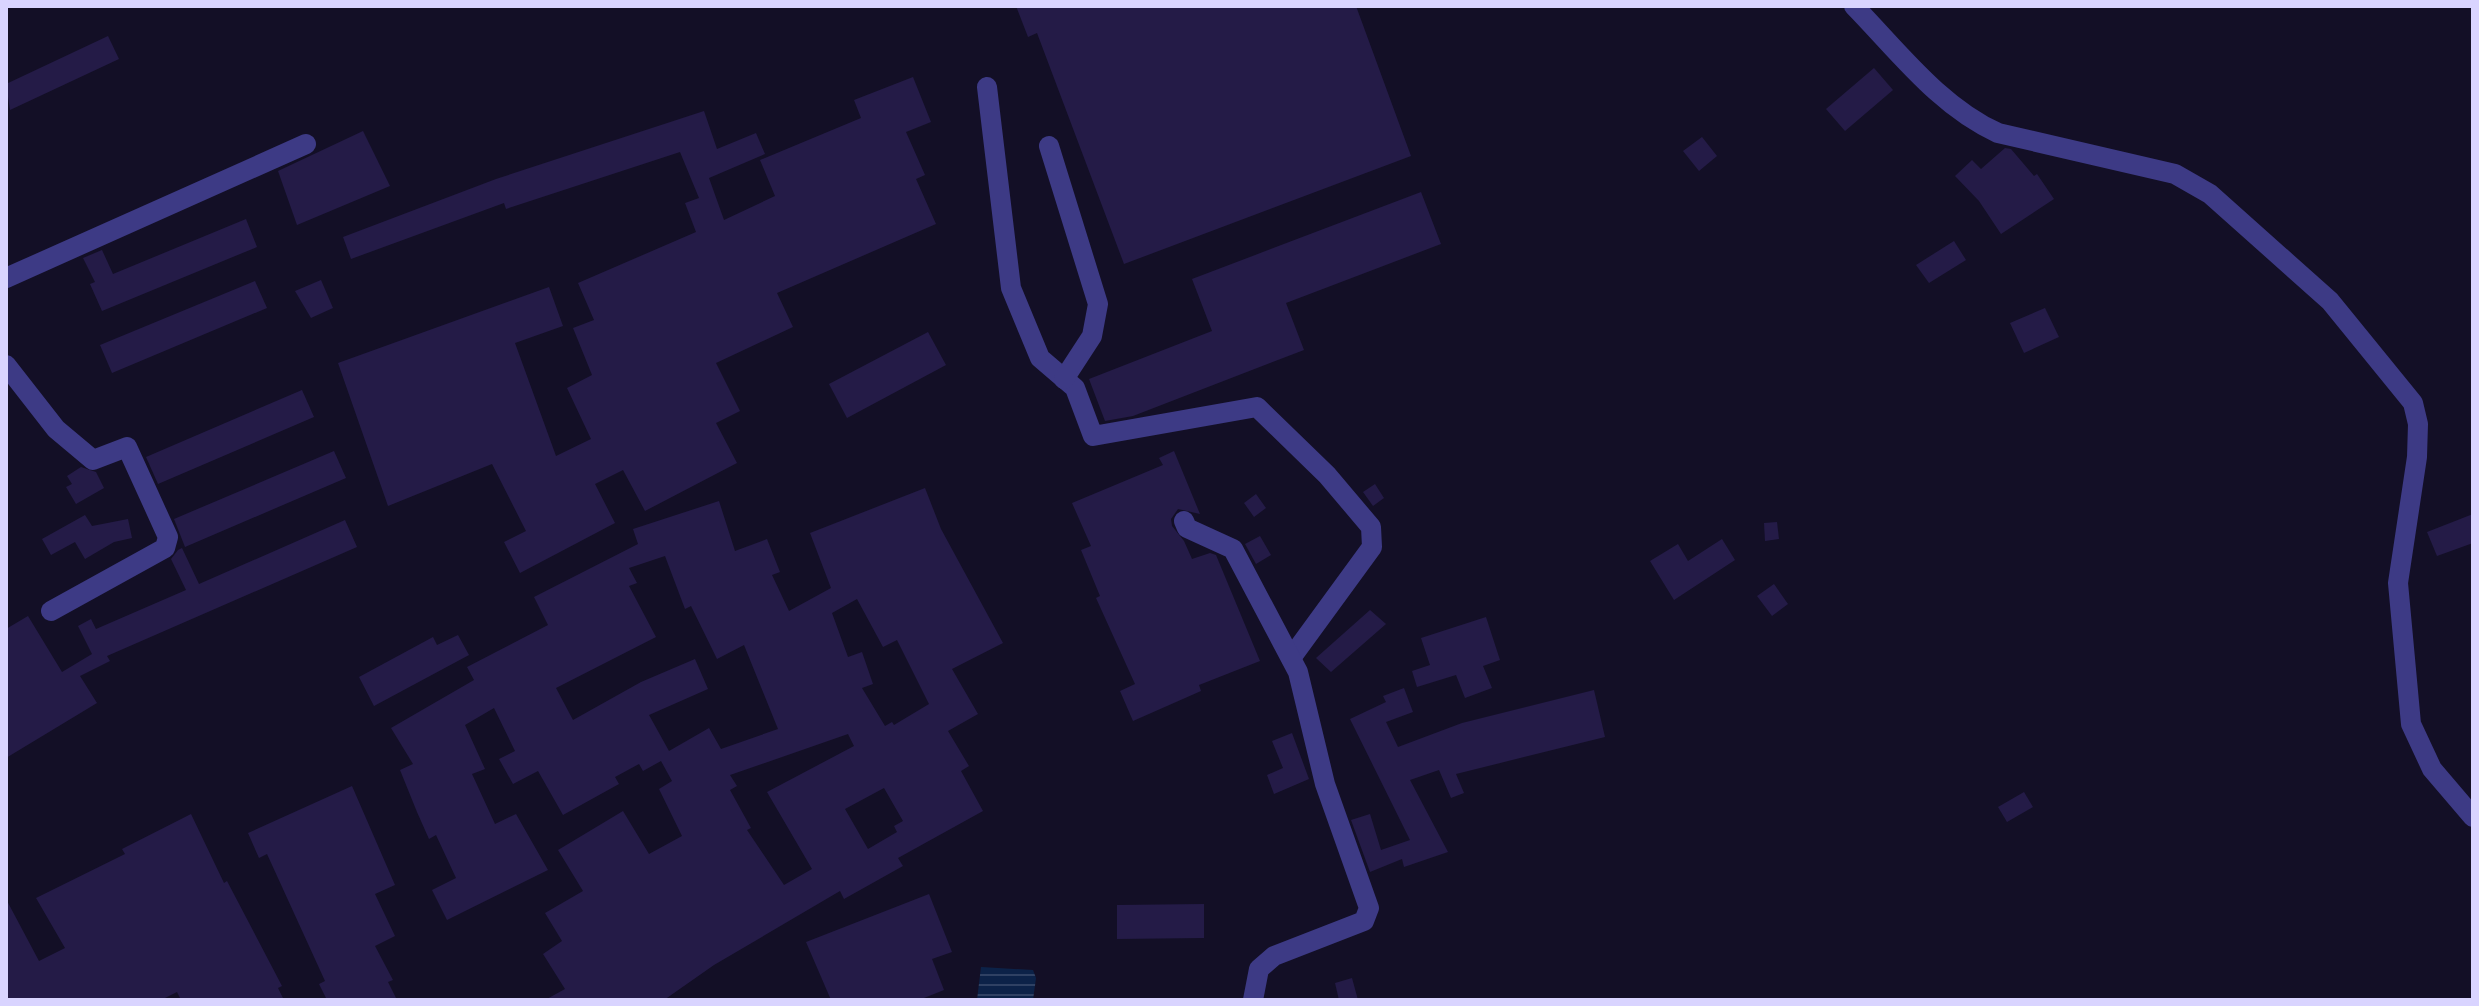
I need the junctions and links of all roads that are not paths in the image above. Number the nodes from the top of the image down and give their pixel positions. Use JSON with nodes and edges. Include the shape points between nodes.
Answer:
{"nodes":[{"id":1,"x":1854,"y":6,"type":"edge"},
{"id":2,"x":987,"y":87,"type":"dead end"},
{"id":3,"x":306,"y":144,"type":"dead end"},
{"id":4,"x":1049,"y":146,"type":"dead end"},
{"id":5,"x":6,"y":278,"type":"edge"},
{"id":6,"x":6,"y":365,"type":"edge"},
{"id":7,"x":1064,"y":379,"type":"junction"},
{"id":8,"x":1184,"y":521,"type":"dead end"},
{"id":9,"x":51,"y":611,"type":"dead end"},
{"id":10,"x":1291,"y":658,"type":"junction"},
{"id":11,"x":2473,"y":817,"type":"edge"},
{"id":12,"x":1253,"y":1000,"type":"edge"}],
"edges":[{"from":1,"to":11,"type":"street","via":[[1920,75],[1976,123],[1998,133],[2175,174],[2210,194],[2330,301],[2413,403],[2417,457],[2398,583],[2411,724],[2432,769]]},
{"from":2,"to":7,"type":"street","via":[[1011,288],[1040,358]]},
{"from":3,"to":5,"type":"street"},
{"from":4,"to":7,"type":"street","via":[[1098,304],[1092,336]]},
{"from":6,"to":9,"type":"street","via":[[56,429],[93,460],[127,447],[168,537],[165,548]]},
{"from":7,"to":10,"type":"street","via":[[1075,388],[1093,436],[1257,407],[1371,527],[1372,547]]},
{"from":8,"to":10,"type":"street","via":[[1187,528],[1233,549]]},
{"from":10,"to":12,"type":"street","via":[[1325,784],[1369,908],[1364,921],[1274,956],[1259,969]]}]}
